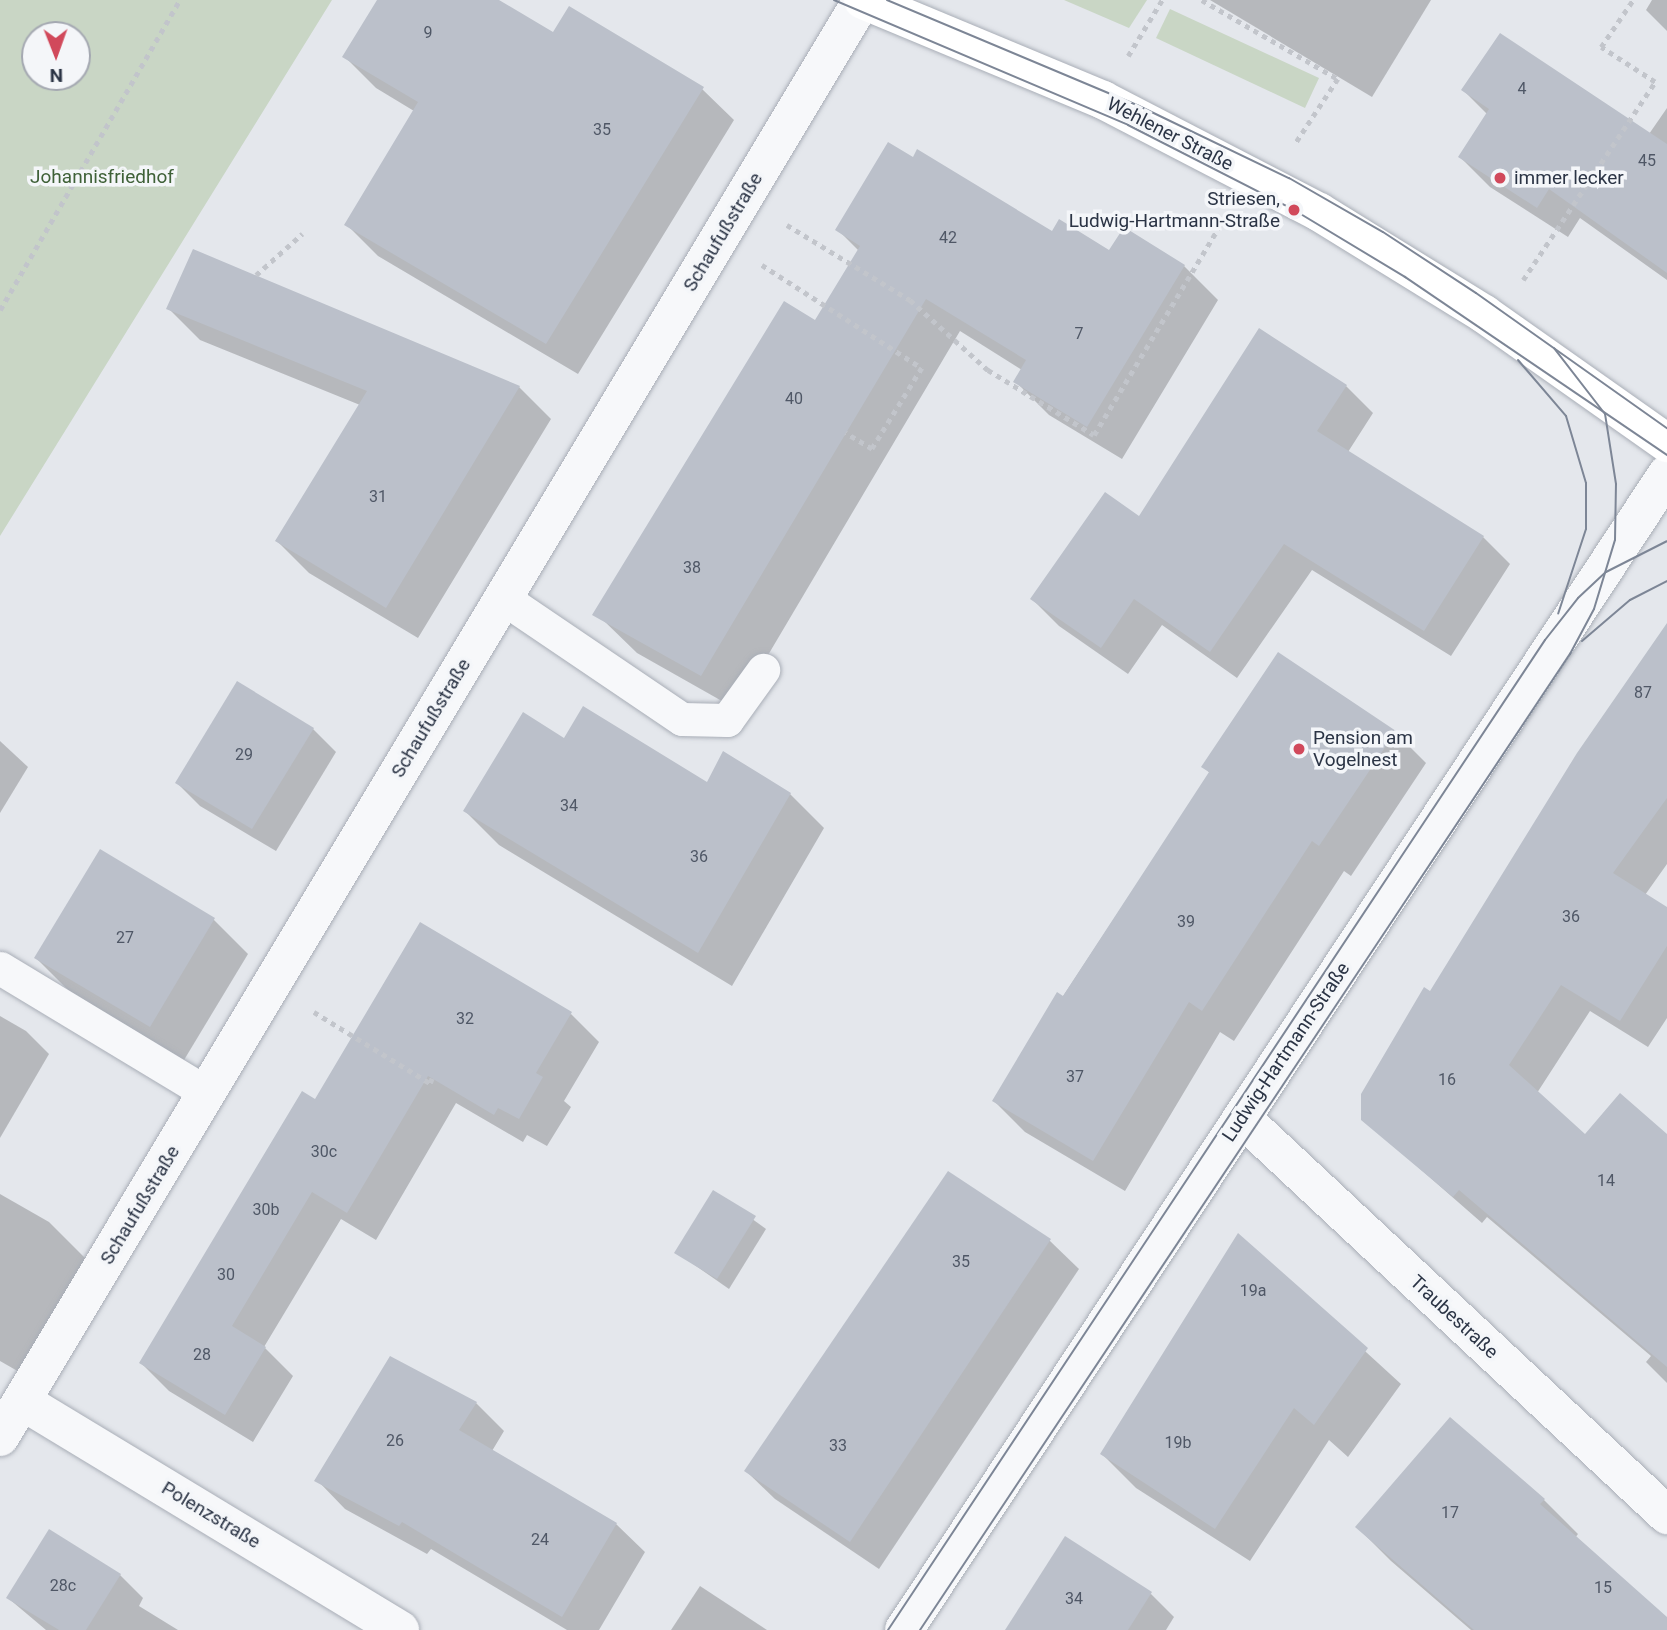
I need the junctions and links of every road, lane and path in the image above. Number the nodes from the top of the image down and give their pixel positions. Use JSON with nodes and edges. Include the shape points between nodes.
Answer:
{"nodes":[{"id":1,"x":180,"y":0,"type":"edge"},
{"id":2,"x":863,"y":0,"type":"edge"},
{"id":3,"x":1162,"y":0,"type":"edge"},
{"id":4,"x":1202,"y":0,"type":"edge"},
{"id":5,"x":1633,"y":0,"type":"edge"},
{"id":6,"x":1103,"y":100,"type":"junction"},
{"id":7,"x":1260,"y":179,"type":"junction"},
{"id":8,"x":743,"y":198,"type":"junction"},
{"id":9,"x":302,"y":234,"type":"dead end"},
{"id":10,"x":720,"y":238,"type":"junction"},
{"id":11,"x":256,"y":275,"type":"dead end"},
{"id":12,"x":0,"y":310,"type":"edge"},
{"id":13,"x":1495,"y":321,"type":"junction"},
{"id":14,"x":845,"y":433,"type":"dead end"},
{"id":15,"x":1667,"y":443,"type":"edge"},
{"id":16,"x":1667,"y":474,"type":"edge"},
{"id":17,"x":503,"y":598,"type":"junction"},
{"id":18,"x":763,"y":670,"type":"dead end"},
{"id":19,"x":0,"y":968,"type":"edge"},
{"id":20,"x":272,"y":985,"type":"junction"},
{"id":21,"x":432,"y":1078,"type":"dead end"},
{"id":22,"x":207,"y":1093,"type":"junction"},
{"id":23,"x":1242,"y":1118,"type":"junction"},
{"id":24,"x":22,"y":1401,"type":"junction"},
{"id":25,"x":0,"y":1437,"type":"edge"},
{"id":26,"x":1667,"y":1515,"type":"edge"},
{"id":27,"x":400,"y":1630,"type":"edge"},
{"id":28,"x":904,"y":1630,"type":"edge"}],
"edges":[{"from":1,"to":12,"type":"path"},
{"from":2,"to":6,"type":"main road","name":"Wehlener Straße"},
{"from":2,"to":8,"type":"street","name":"Schaufußstraße"},
{"from":3,"to":6,"type":"path"},
{"from":4,"to":7,"type":"path","via":[[1338,79]]},
{"from":5,"to":13,"type":"path","via":[[1601,47],[1655,82]]},
{"from":6,"to":7,"type":"main road","name":"Wehlener Straße"},
{"from":7,"to":8,"type":"path","via":[[1094,435],[988,370],[910,300]]},
{"from":7,"to":13,"type":"main road","name":"Wehlener Straße"},
{"from":8,"to":10,"type":"street","name":"Schaufußstraße"},
{"from":9,"to":11,"type":"path"},
{"from":10,"to":14,"type":"path","via":[[922,368],[872,449]]},
{"from":10,"to":17,"type":"street","name":"Schaufußstraße"},
{"from":13,"to":15,"type":"main road","name":"Wehlener Straße"},
{"from":16,"to":23,"type":"street","name":"Ludwig-Hartmann-Straße"},
{"from":17,"to":18,"type":"lane","via":[[682,719],[727,720]]},
{"from":17,"to":20,"type":"street","name":"Schaufußstraße"},
{"from":19,"to":22,"type":"lane"},
{"from":20,"to":21,"type":"path","via":[[430,1083]]},
{"from":20,"to":22,"type":"street","name":"Schaufußstraße"},
{"from":22,"to":24,"type":"street","name":"Schaufußstraße"},
{"from":23,"to":26,"type":"street","name":"Traubestraße"},
{"from":23,"to":28,"type":"street","name":"Ludwig-Hartmann-Straße"},
{"from":24,"to":25,"type":"street","name":"Schaufußstraße"},
{"from":24,"to":27,"type":"street","name":"Polenzstraße"}]}
